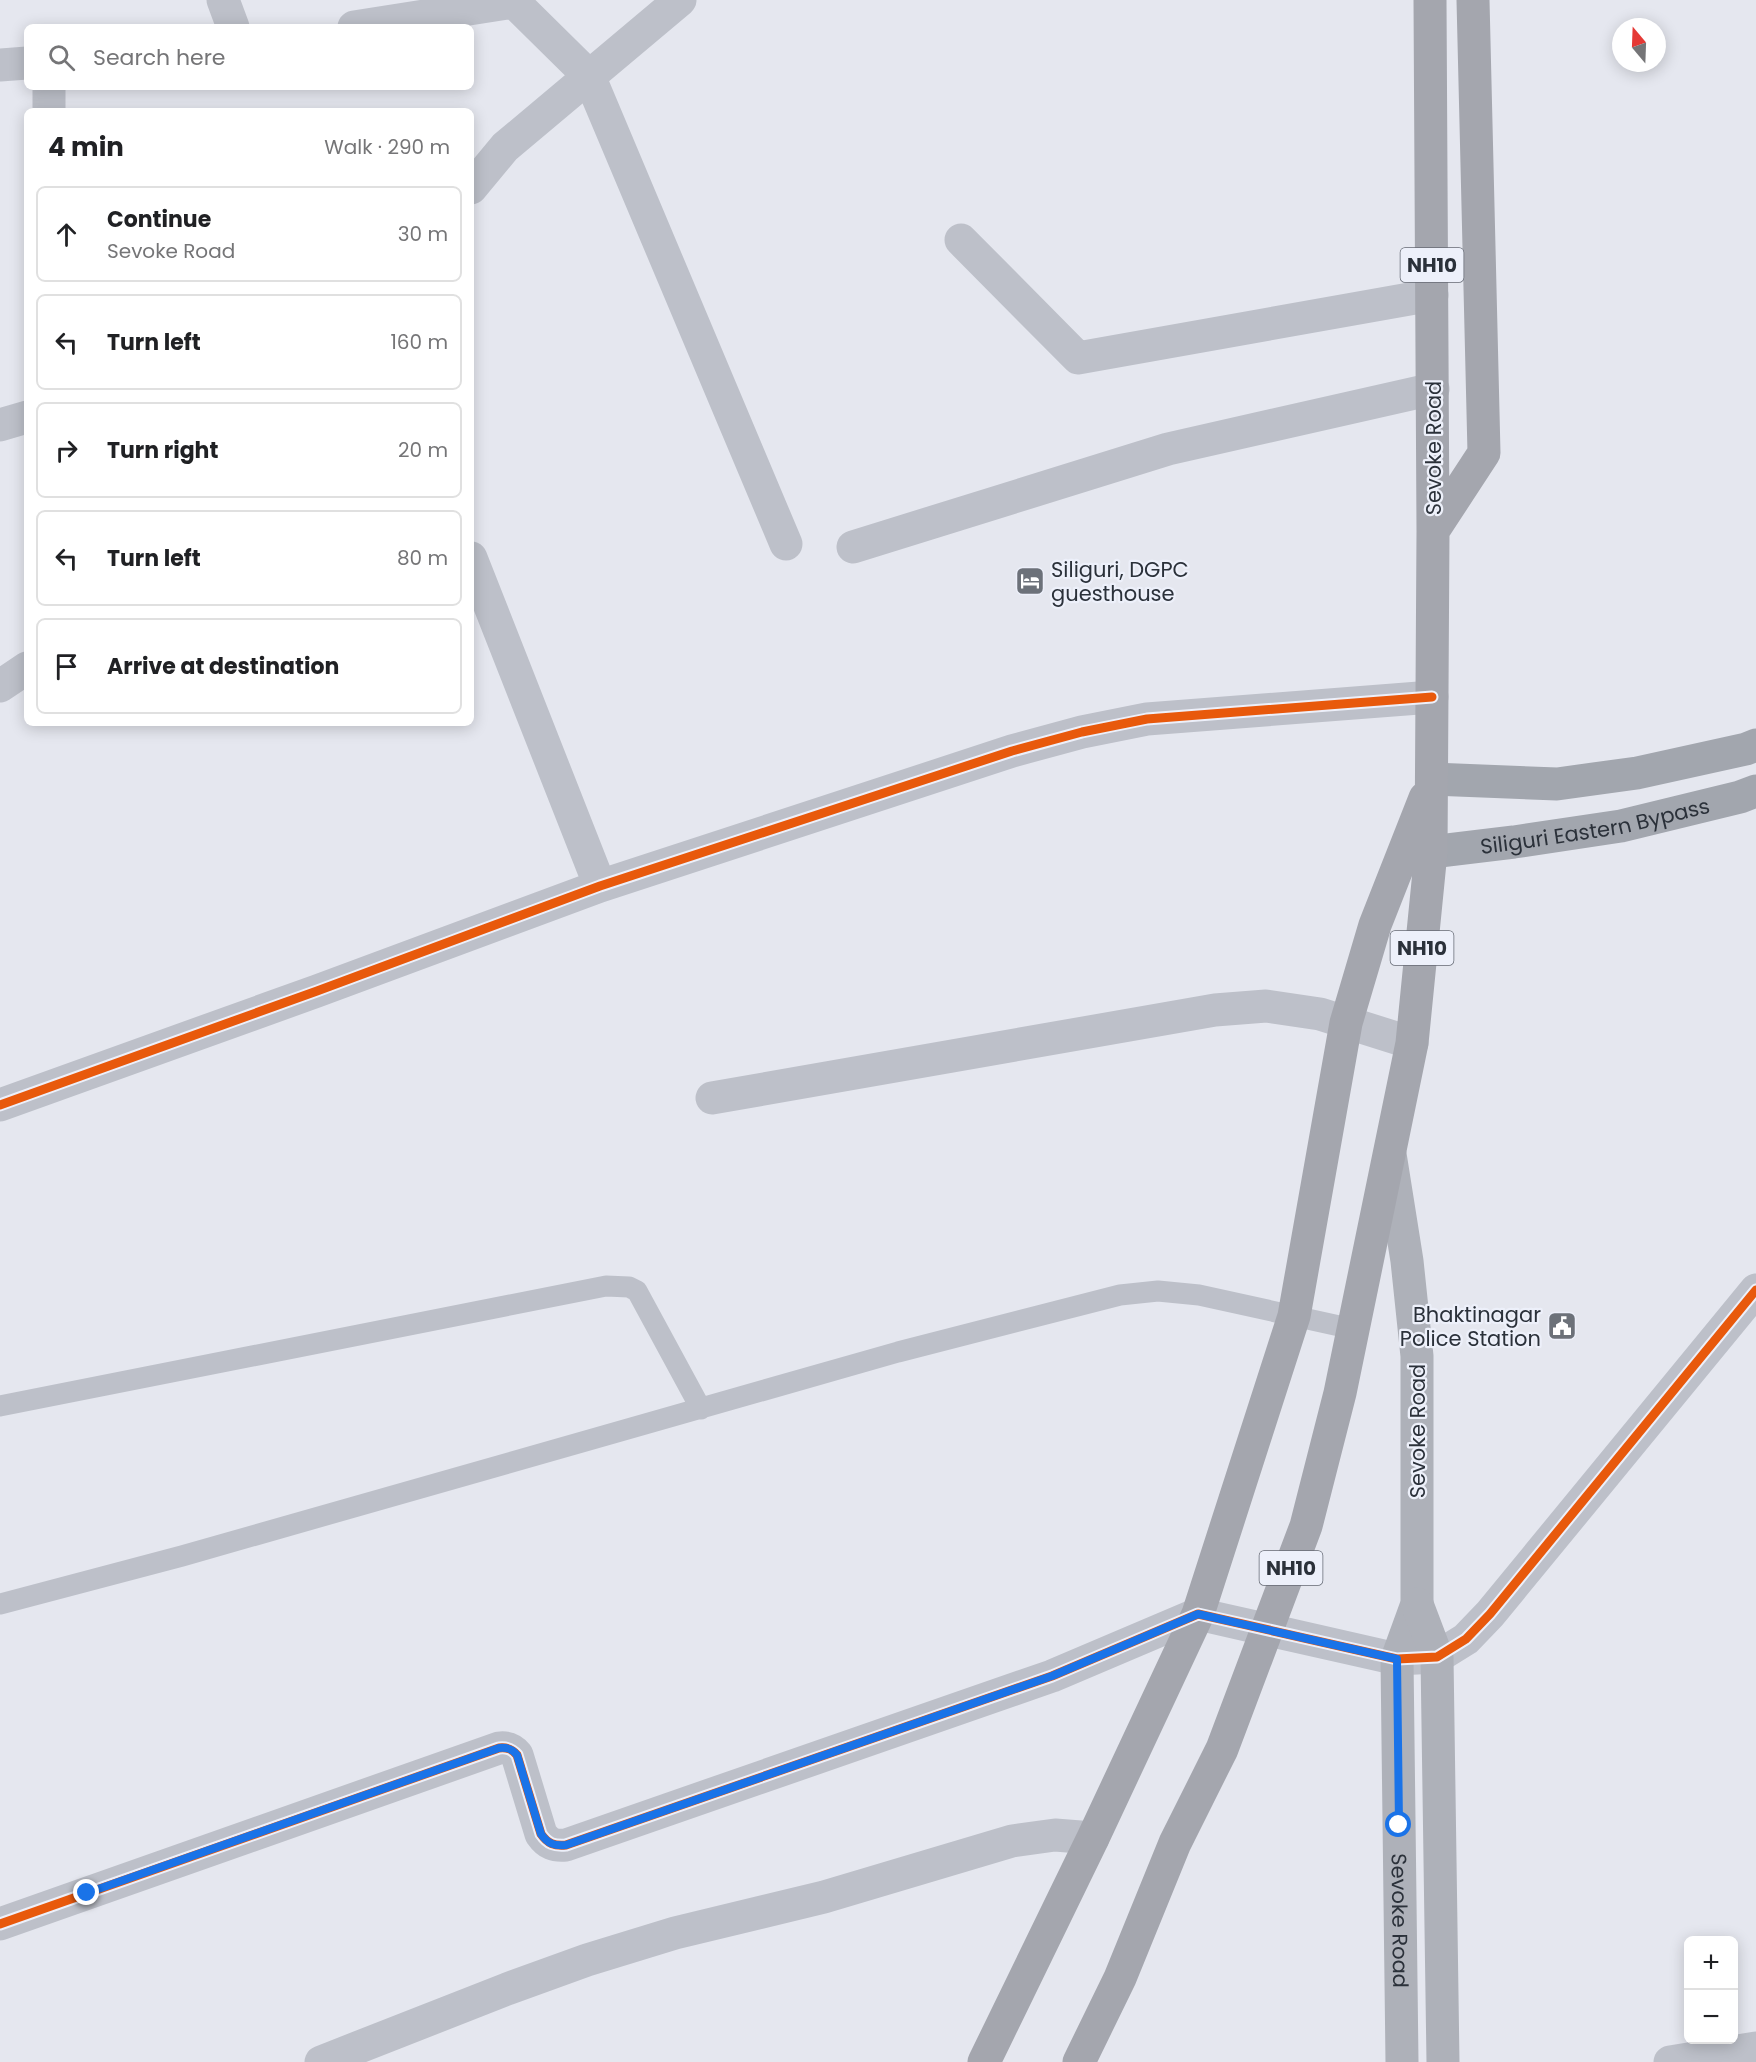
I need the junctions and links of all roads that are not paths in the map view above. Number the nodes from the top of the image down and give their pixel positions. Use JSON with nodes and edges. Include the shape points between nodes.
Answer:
{"nodes":[{"id":1,"x":223,"y":0,"type":"edge"},
{"id":2,"x":681,"y":0,"type":"edge"},
{"id":3,"x":1430,"y":0,"type":"edge"},
{"id":4,"x":1473,"y":0,"type":"edge"},
{"id":5,"x":232,"y":24,"type":"edge"},
{"id":6,"x":373,"y":24,"type":"edge"},
{"id":7,"x":24,"y":63,"type":"edge"},
{"id":8,"x":0,"y":65,"type":"edge"},
{"id":9,"x":589,"y":75,"type":"junction"},
{"id":10,"x":49,"y":90,"type":"edge"},
{"id":11,"x":49,"y":108,"type":"edge"},
{"id":12,"x":474,"y":184,"type":"edge"},
{"id":13,"x":961,"y":240,"type":"dead end"},
{"id":14,"x":1432,"y":295,"type":"junction"},
{"id":15,"x":1433,"y":389,"type":"junction"},
{"id":16,"x":24,"y":418,"type":"edge"},
{"id":17,"x":0,"y":425,"type":"edge"},
{"id":18,"x":1433,"y":531,"type":"junction"},
{"id":19,"x":786,"y":544,"type":"dead end"},
{"id":20,"x":853,"y":547,"type":"dead end"},
{"id":21,"x":474,"y":566,"type":"edge"},
{"id":22,"x":24,"y":670,"type":"edge"},
{"id":23,"x":0,"y":686,"type":"edge"},
{"id":24,"x":1432,"y":697,"type":"junction"},
{"id":25,"x":1756,"y":746,"type":"edge"},
{"id":26,"x":1432,"y":779,"type":"junction"},
{"id":27,"x":1756,"y":791,"type":"edge"},
{"id":28,"x":1431,"y":852,"type":"junction"},
{"id":29,"x":600,"y":886,"type":"junction"},
{"id":30,"x":1346,"y":1023,"type":"junction"},
{"id":31,"x":1412,"y":1043,"type":"junction"},
{"id":32,"x":712,"y":1098,"type":"dead end"},
{"id":33,"x":0,"y":1105,"type":"edge"},
{"id":34,"x":1390,"y":1153,"type":"junction"},
{"id":35,"x":1756,"y":1290,"type":"edge"},
{"id":36,"x":1294,"y":1316,"type":"junction"},
{"id":37,"x":1353,"y":1329,"type":"junction"},
{"id":38,"x":0,"y":1406,"type":"edge"},
{"id":39,"x":700,"y":1409,"type":"junction"},
{"id":40,"x":0,"y":1604,"type":"edge"},
{"id":41,"x":1417,"y":1604,"type":"junction"},
{"id":42,"x":1198,"y":1614,"type":"junction"},
{"id":43,"x":1268,"y":1629,"type":"junction"},
{"id":44,"x":1437,"y":1657,"type":"junction"},
{"id":45,"x":1397,"y":1659,"type":"junction"},
{"id":46,"x":1093,"y":1838,"type":"junction"},
{"id":47,"x":0,"y":1924,"type":"edge"},
{"id":48,"x":1756,"y":2048,"type":"edge"},
{"id":49,"x":321,"y":2062,"type":"edge"},
{"id":50,"x":984,"y":2062,"type":"edge"},
{"id":51,"x":1078,"y":2062,"type":"edge"},
{"id":52,"x":1402,"y":2062,"type":"edge"},
{"id":53,"x":1443,"y":2062,"type":"edge"},
{"id":54,"x":1670,"y":2062,"type":"edge"}],
"edges":[{"from":1,"to":5,"type":"street"},
{"from":2,"to":9,"type":"street"},
{"from":3,"to":14,"type":"highway","name":"Sevoke Road","number":"NH10"},
{"from":4,"to":18,"type":"highway","name":"Sevoke Road","via":[[1484,453]]},
{"from":6,"to":9,"type":"street","via":[[514,2]]},
{"from":7,"to":8,"type":"street"},
{"from":9,"to":12,"type":"street","via":[[505,147]]},
{"from":9,"to":19,"type":"street"},
{"from":10,"to":11,"type":"street"},
{"from":13,"to":14,"type":"street","via":[[1078,358]]},
{"from":14,"to":15,"type":"highway","name":"Sevoke Road","number":"NH10"},
{"from":15,"to":18,"type":"highway","name":"Sevoke Road","number":"NH10"},
{"from":15,"to":20,"type":"street","via":[[1168,449]]},
{"from":16,"to":17,"type":"street"},
{"from":18,"to":24,"type":"highway","number":"NH10"},
{"from":21,"to":29,"type":"street"},
{"from":22,"to":23,"type":"street"},
{"from":24,"to":26,"type":"highway","number":"NH10"},
{"from":24,"to":29,"type":"street","via":[[1147,719],[1082,732],[1012,751]]},
{"from":25,"to":26,"type":"main road","name":"Siliguri Eastern Bypass","via":[[1636,773],[1557,784]]},
{"from":26,"to":28,"type":"highway","number":"NH10"},
{"from":26,"to":30,"type":"highway","via":[[1375,925]]},
{"from":27,"to":28,"type":"main road","name":"Siliguri Eastern Bypass","via":[[1621,826]]},
{"from":28,"to":31,"type":"highway","number":"NH10"},
{"from":29,"to":33,"type":"street"},
{"from":30,"to":31,"type":"street"},
{"from":30,"to":32,"type":"street","via":[[1320,1014],[1266,1006],[1215,1010]]},
{"from":30,"to":36,"type":"highway"},
{"from":31,"to":34,"type":"highway","number":"NH10"},
{"from":34,"to":37,"type":"highway","number":"NH10"},
{"from":34,"to":41,"type":"main road","name":"Sevoke Road","via":[[1417,1356]]},
{"from":35,"to":44,"type":"street","via":[[1490,1614],[1466,1640]]},
{"from":36,"to":37,"type":"lane"},
{"from":36,"to":39,"type":"lane","via":[[1199,1295],[1158,1291],[1120,1295]]},
{"from":36,"to":42,"type":"highway"},
{"from":37,"to":43,"type":"highway","number":"NH10","via":[[1306,1526]]},
{"from":38,"to":39,"type":"lane","via":[[606,1286],[637,1291]]},
{"from":39,"to":40,"type":"lane"},
{"from":41,"to":44,"type":"main road","name":"Sevoke Road"},
{"from":41,"to":45,"type":"main road","name":"Sevoke Road"},
{"from":42,"to":43,"type":"street"},
{"from":42,"to":46,"type":"highway"},
{"from":42,"to":47,"type":"street","via":[[1052,1676],[566,1845],[555,1846],[541,1834],[517,1755],[506,1747]]},
{"from":43,"to":45,"type":"street"},
{"from":43,"to":51,"type":"highway","number":"NH10","via":[[1222,1749],[1175,1844],[1120,1978]]},
{"from":44,"to":45,"type":"street"},
{"from":44,"to":53,"type":"main road","name":"Sevoke Road"},
{"from":45,"to":52,"type":"main road","name":"Sevoke Road"},
{"from":46,"to":49,"type":"street","via":[[1055,1835],[1012,1841],[824,1898],[675,1933],[517,1985]]},
{"from":46,"to":50,"type":"highway"},
{"from":48,"to":54,"type":"street"}]}
